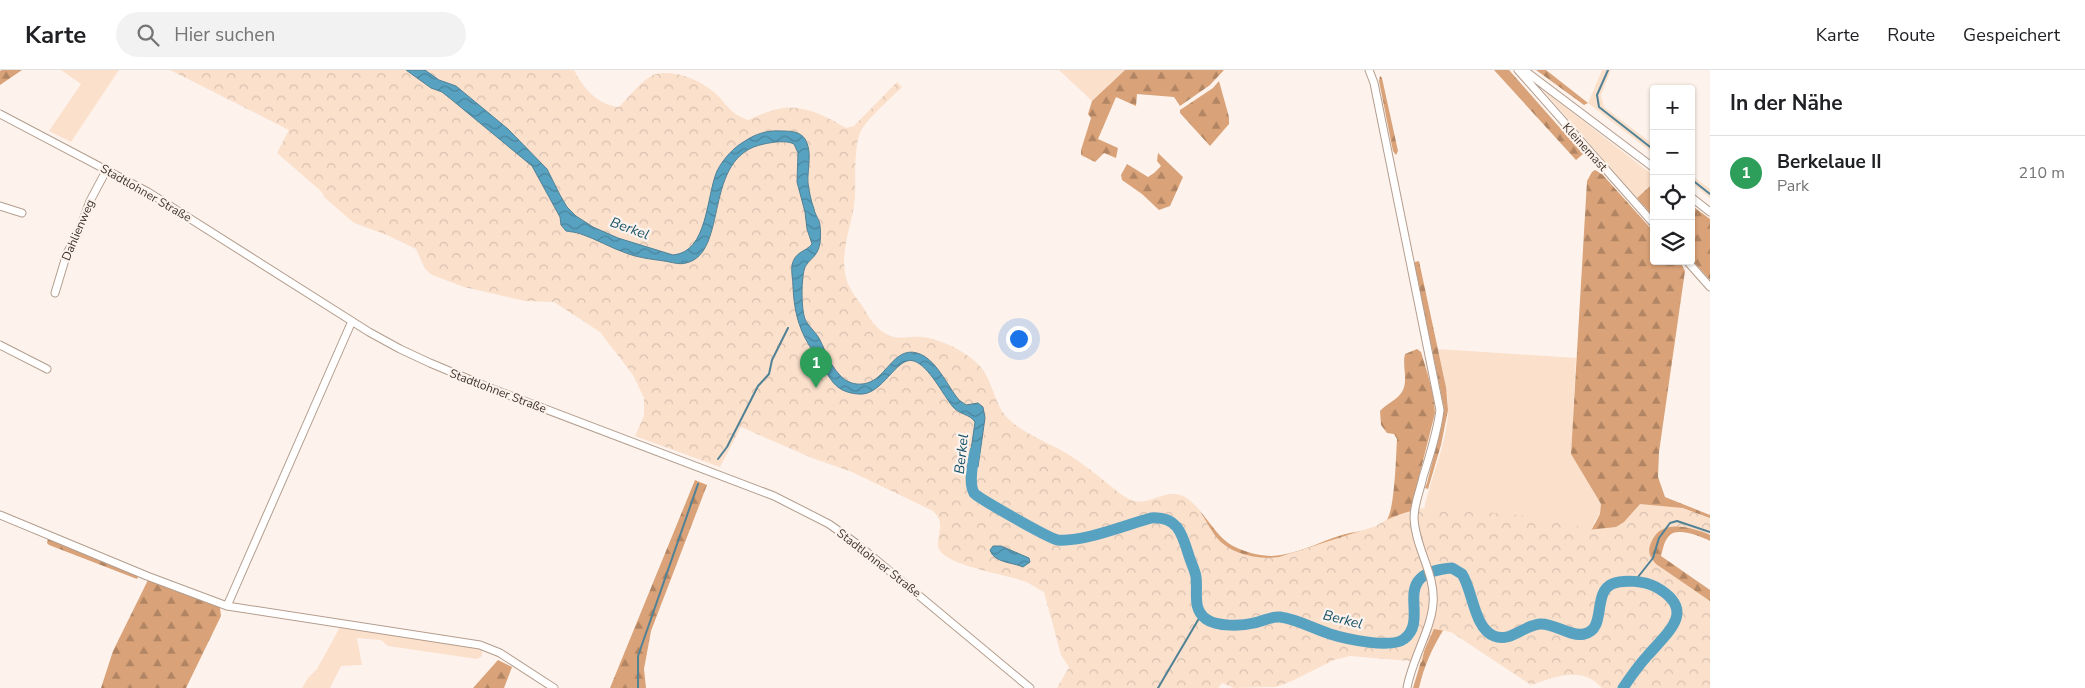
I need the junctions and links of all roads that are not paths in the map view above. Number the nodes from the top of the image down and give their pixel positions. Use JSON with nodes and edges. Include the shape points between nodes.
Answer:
{"nodes":[{"id":1,"x":1369,"y":70,"type":"edge"},
{"id":2,"x":1518,"y":70,"type":"edge"},
{"id":3,"x":1524,"y":70,"type":"edge"},
{"id":4,"x":0,"y":114,"type":"edge"},
{"id":5,"x":1650,"y":165,"type":"edge"},
{"id":6,"x":107,"y":170,"type":"junction"},
{"id":7,"x":1695,"y":201,"type":"edge"},
{"id":8,"x":0,"y":206,"type":"edge"},
{"id":9,"x":1710,"y":212,"type":"edge"},
{"id":10,"x":22,"y":213,"type":"dead end"},
{"id":11,"x":1650,"y":220,"type":"edge"},
{"id":12,"x":1691,"y":265,"type":"edge"},
{"id":13,"x":1710,"y":287,"type":"edge"},
{"id":14,"x":55,"y":293,"type":"dead end"},
{"id":15,"x":352,"y":321,"type":"junction"},
{"id":16,"x":0,"y":346,"type":"edge"},
{"id":17,"x":48,"y":369,"type":"dead end"},
{"id":18,"x":0,"y":515,"type":"edge"},
{"id":19,"x":227,"y":606,"type":"junction"},
{"id":20,"x":554,"y":688,"type":"edge"},
{"id":21,"x":1030,"y":688,"type":"edge"},
{"id":22,"x":1408,"y":688,"type":"edge"}],
"edges":[{"from":1,"to":22,"type":"street","via":[[1440,410],[1414,515],[1414,529],[1432,584],[1433,606]]},
{"from":2,"to":11,"type":"street","name":"Kleinemast"},
{"from":3,"to":5,"type":"street","name":"Kleinemast"},
{"from":4,"to":6,"type":"street","name":"Stadtlohner Straße"},
{"from":6,"to":14,"type":"street","name":"Dahlienweg","via":[[67,253]]},
{"from":6,"to":15,"type":"street","name":"Stadtlohner Straße","via":[[156,197]]},
{"from":7,"to":9,"type":"street"},
{"from":8,"to":10,"type":"street"},
{"from":12,"to":13,"type":"street"},
{"from":15,"to":19,"type":"street"},
{"from":15,"to":21,"type":"street","name":"Stadtlohner Straße","via":[[430,363],[774,496],[809,513],[857,544]]},
{"from":16,"to":17,"type":"street"},
{"from":18,"to":19,"type":"street"},
{"from":19,"to":20,"type":"street","via":[[480,645]]}]}
